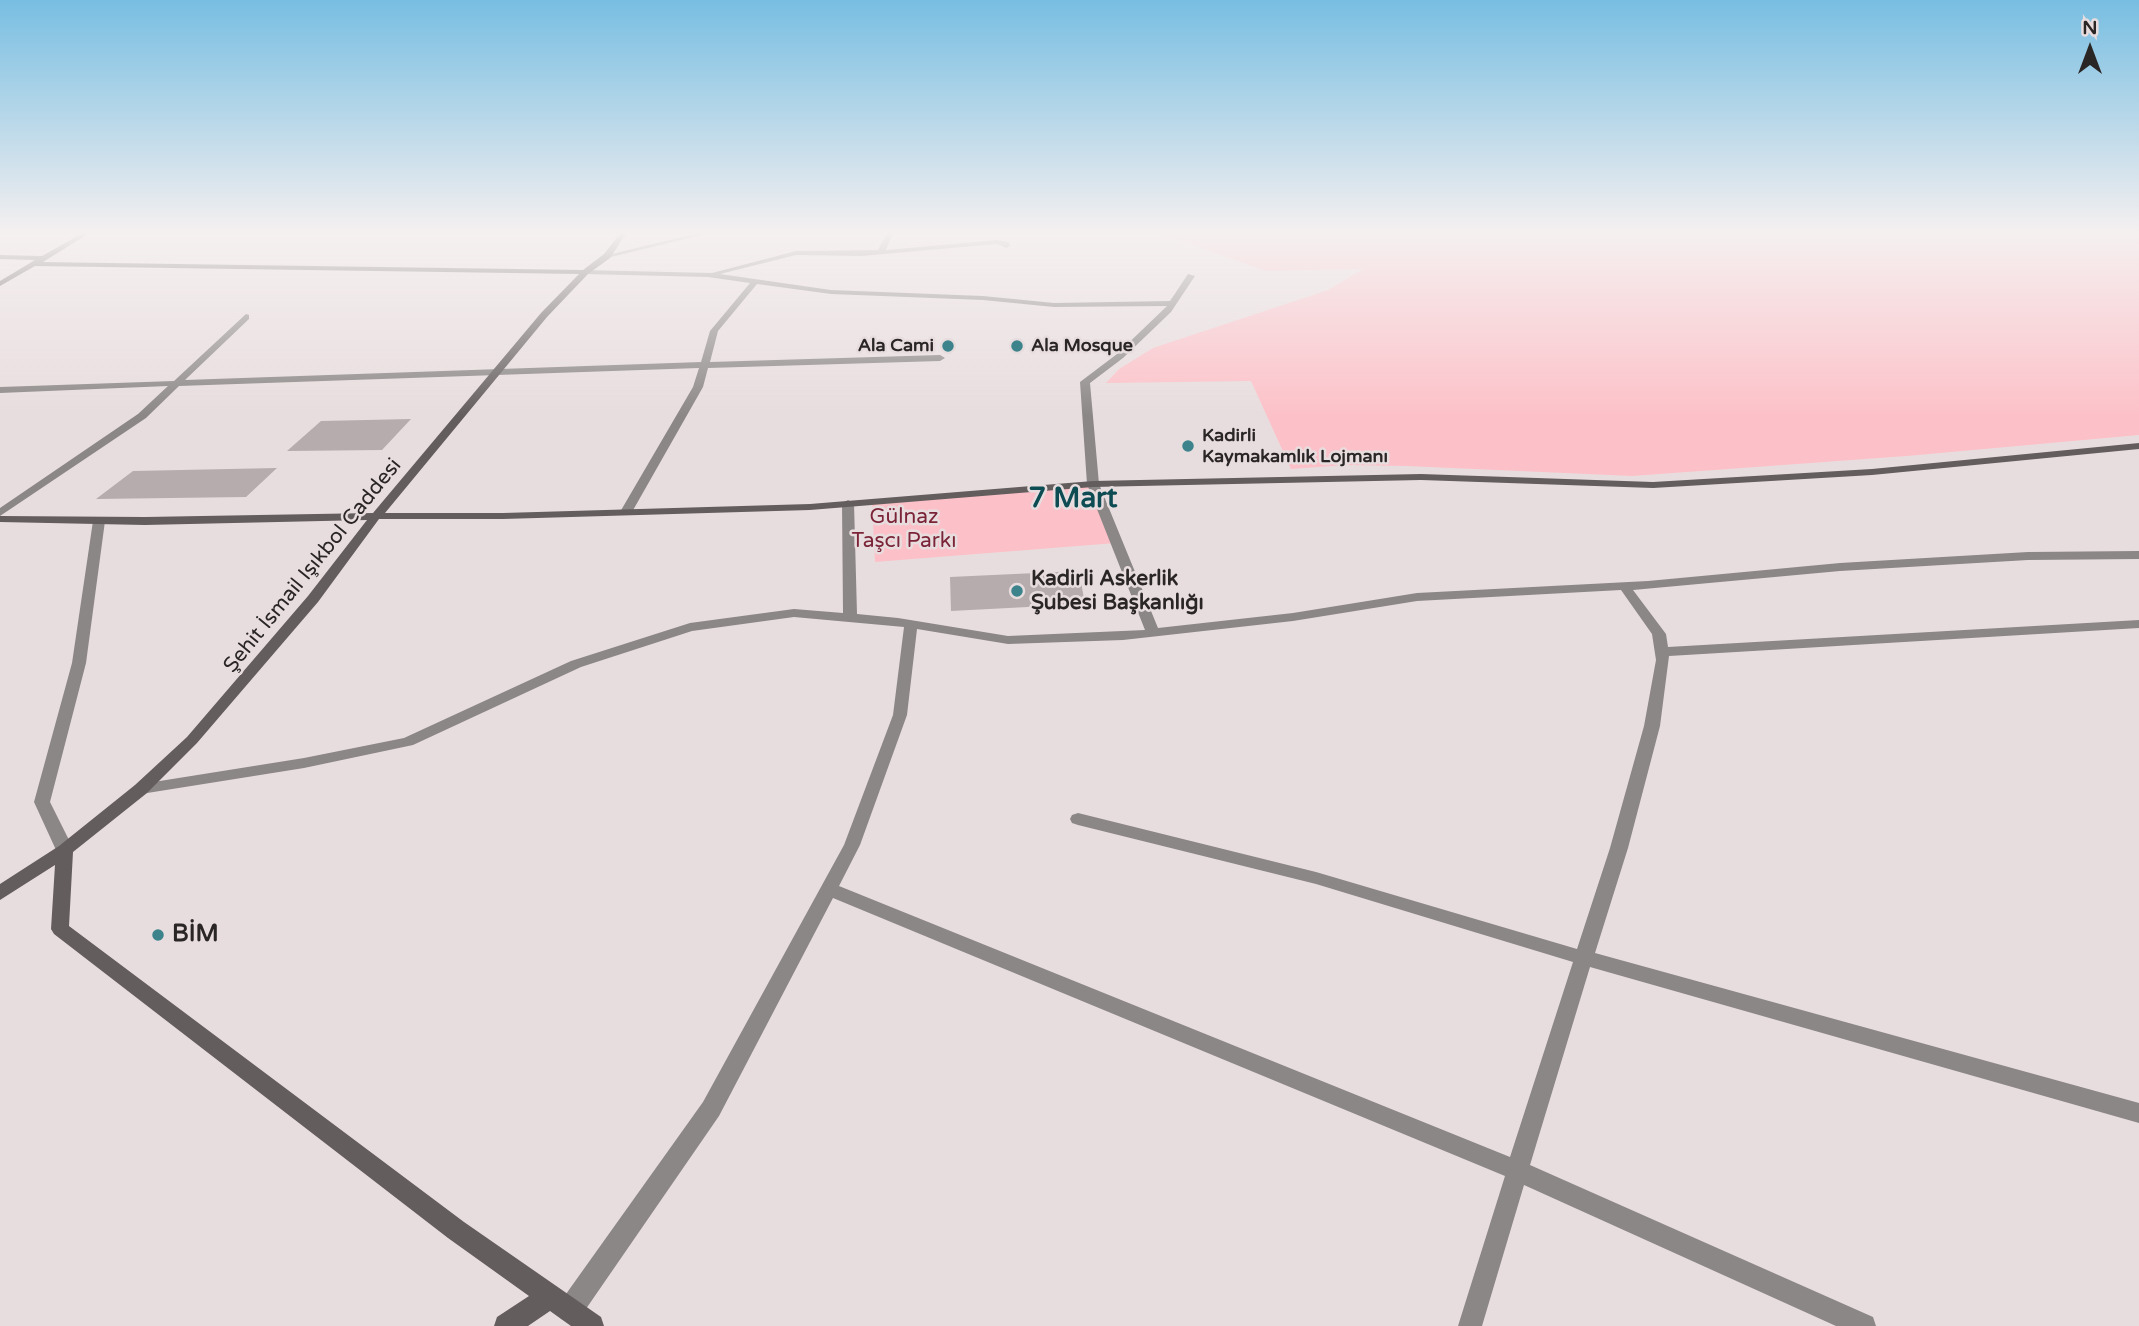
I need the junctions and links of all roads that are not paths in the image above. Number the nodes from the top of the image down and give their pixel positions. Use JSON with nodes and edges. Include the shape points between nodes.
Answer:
{"nodes":[{"id":1,"x":567,"y":293,"type":"edge"},
{"id":2,"x":746,"y":293,"type":"edge"},
{"id":3,"x":853,"y":293,"type":"edge"},
{"id":4,"x":1180,"y":293,"type":"edge"},
{"id":5,"x":1173,"y":303,"type":"junction"},
{"id":6,"x":246,"y":317,"type":"dead end"},
{"id":7,"x":940,"y":358,"type":"dead end"},
{"id":8,"x":704,"y":364,"type":"junction"},
{"id":9,"x":498,"y":371,"type":"junction"},
{"id":10,"x":178,"y":384,"type":"junction"},
{"id":11,"x":0,"y":390,"type":"edge"},
{"id":12,"x":2139,"y":446,"type":"edge"},
{"id":13,"x":1093,"y":484,"type":"junction"},
{"id":14,"x":848,"y":503,"type":"junction"},
{"id":15,"x":626,"y":512,"type":"junction"},
{"id":16,"x":0,"y":513,"type":"edge"},
{"id":17,"x":376,"y":516,"type":"junction"},
{"id":18,"x":0,"y":519,"type":"edge"},
{"id":19,"x":99,"y":522,"type":"junction"},
{"id":20,"x":2139,"y":555,"type":"edge"},
{"id":21,"x":1624,"y":586,"type":"junction"},
{"id":22,"x":850,"y":618,"type":"junction"},
{"id":23,"x":911,"y":624,"type":"junction"},
{"id":24,"x":2139,"y":624,"type":"edge"},
{"id":25,"x":1153,"y":633,"type":"junction"},
{"id":26,"x":1661,"y":653,"type":"junction"},
{"id":27,"x":141,"y":789,"type":"junction"},
{"id":28,"x":1078,"y":819,"type":"dead end"},
{"id":29,"x":65,"y":850,"type":"junction"},
{"id":30,"x":828,"y":889,"type":"junction"},
{"id":31,"x":0,"y":893,"type":"edge"},
{"id":32,"x":1584,"y":958,"type":"junction"},
{"id":33,"x":2139,"y":1114,"type":"edge"},
{"id":34,"x":1518,"y":1171,"type":"junction"},
{"id":35,"x":560,"y":1303,"type":"junction"},
{"id":36,"x":506,"y":1326,"type":"edge"},
{"id":37,"x":592,"y":1326,"type":"edge"},
{"id":38,"x":1470,"y":1326,"type":"edge"},
{"id":39,"x":1864,"y":1326,"type":"edge"}],
"edges":[{"from":1,"to":9,"type":"street","name":"Şehit İsmail Işıkbol Caddesi"},
{"from":2,"to":8,"type":"street","via":[[714,331]]},
{"from":3,"to":5,"type":"street","via":[[1054,304]]},
{"from":4,"to":5,"type":"street"},
{"from":5,"to":13,"type":"street","via":[[1120,356],[1085,382]]},
{"from":6,"to":10,"type":"street"},
{"from":7,"to":8,"type":"street"},
{"from":8,"to":9,"type":"street"},
{"from":8,"to":15,"type":"street","via":[[698,387]]},
{"from":9,"to":10,"type":"street"},
{"from":9,"to":17,"type":"street","name":"Şehit İsmail Işıkbol Caddesi"},
{"from":10,"to":11,"type":"street"},
{"from":10,"to":16,"type":"street","via":[[142,416]]},
{"from":12,"to":13,"type":"street","via":[[1872,472],[1653,485],[1421,477]]},
{"from":13,"to":14,"type":"street"},
{"from":13,"to":25,"type":"street"},
{"from":14,"to":15,"type":"street"},
{"from":14,"to":22,"type":"street"},
{"from":15,"to":17,"type":"street"},
{"from":17,"to":19,"type":"street"},
{"from":17,"to":27,"type":"street","name":"Şehit İsmail Işıkbol Caddesi","via":[[239,688]]},
{"from":18,"to":19,"type":"street"},
{"from":19,"to":29,"type":"street","via":[[79,663],[42,802]]},
{"from":20,"to":21,"type":"street","via":[[1840,567]]},
{"from":21,"to":25,"type":"street","via":[[1417,597]]},
{"from":21,"to":26,"type":"street","via":[[1659,634]]},
{"from":22,"to":23,"type":"street"},
{"from":22,"to":27,"type":"street","via":[[794,613],[690,627],[576,664],[408,742]]},
{"from":23,"to":25,"type":"street","via":[[1009,640]]},
{"from":23,"to":30,"type":"street","via":[[900,715],[852,845]]},
{"from":24,"to":26,"type":"street"},
{"from":26,"to":32,"type":"street","via":[[1652,726]]},
{"from":27,"to":29,"type":"street","name":"Şehit İsmail Işıkbol Caddesi"},
{"from":28,"to":32,"type":"street","via":[[1316,878]]},
{"from":29,"to":31,"type":"street","name":"Şehit İsmail Işıkbol Caddesi"},
{"from":29,"to":35,"type":"street","via":[[60,929],[445,1222]]},
{"from":30,"to":34,"type":"street"},
{"from":30,"to":35,"type":"street","via":[[711,1109]]},
{"from":32,"to":33,"type":"street"},
{"from":32,"to":34,"type":"street"},
{"from":34,"to":38,"type":"street"},
{"from":34,"to":39,"type":"street"},
{"from":35,"to":36,"type":"street"},
{"from":35,"to":37,"type":"street"}]}
